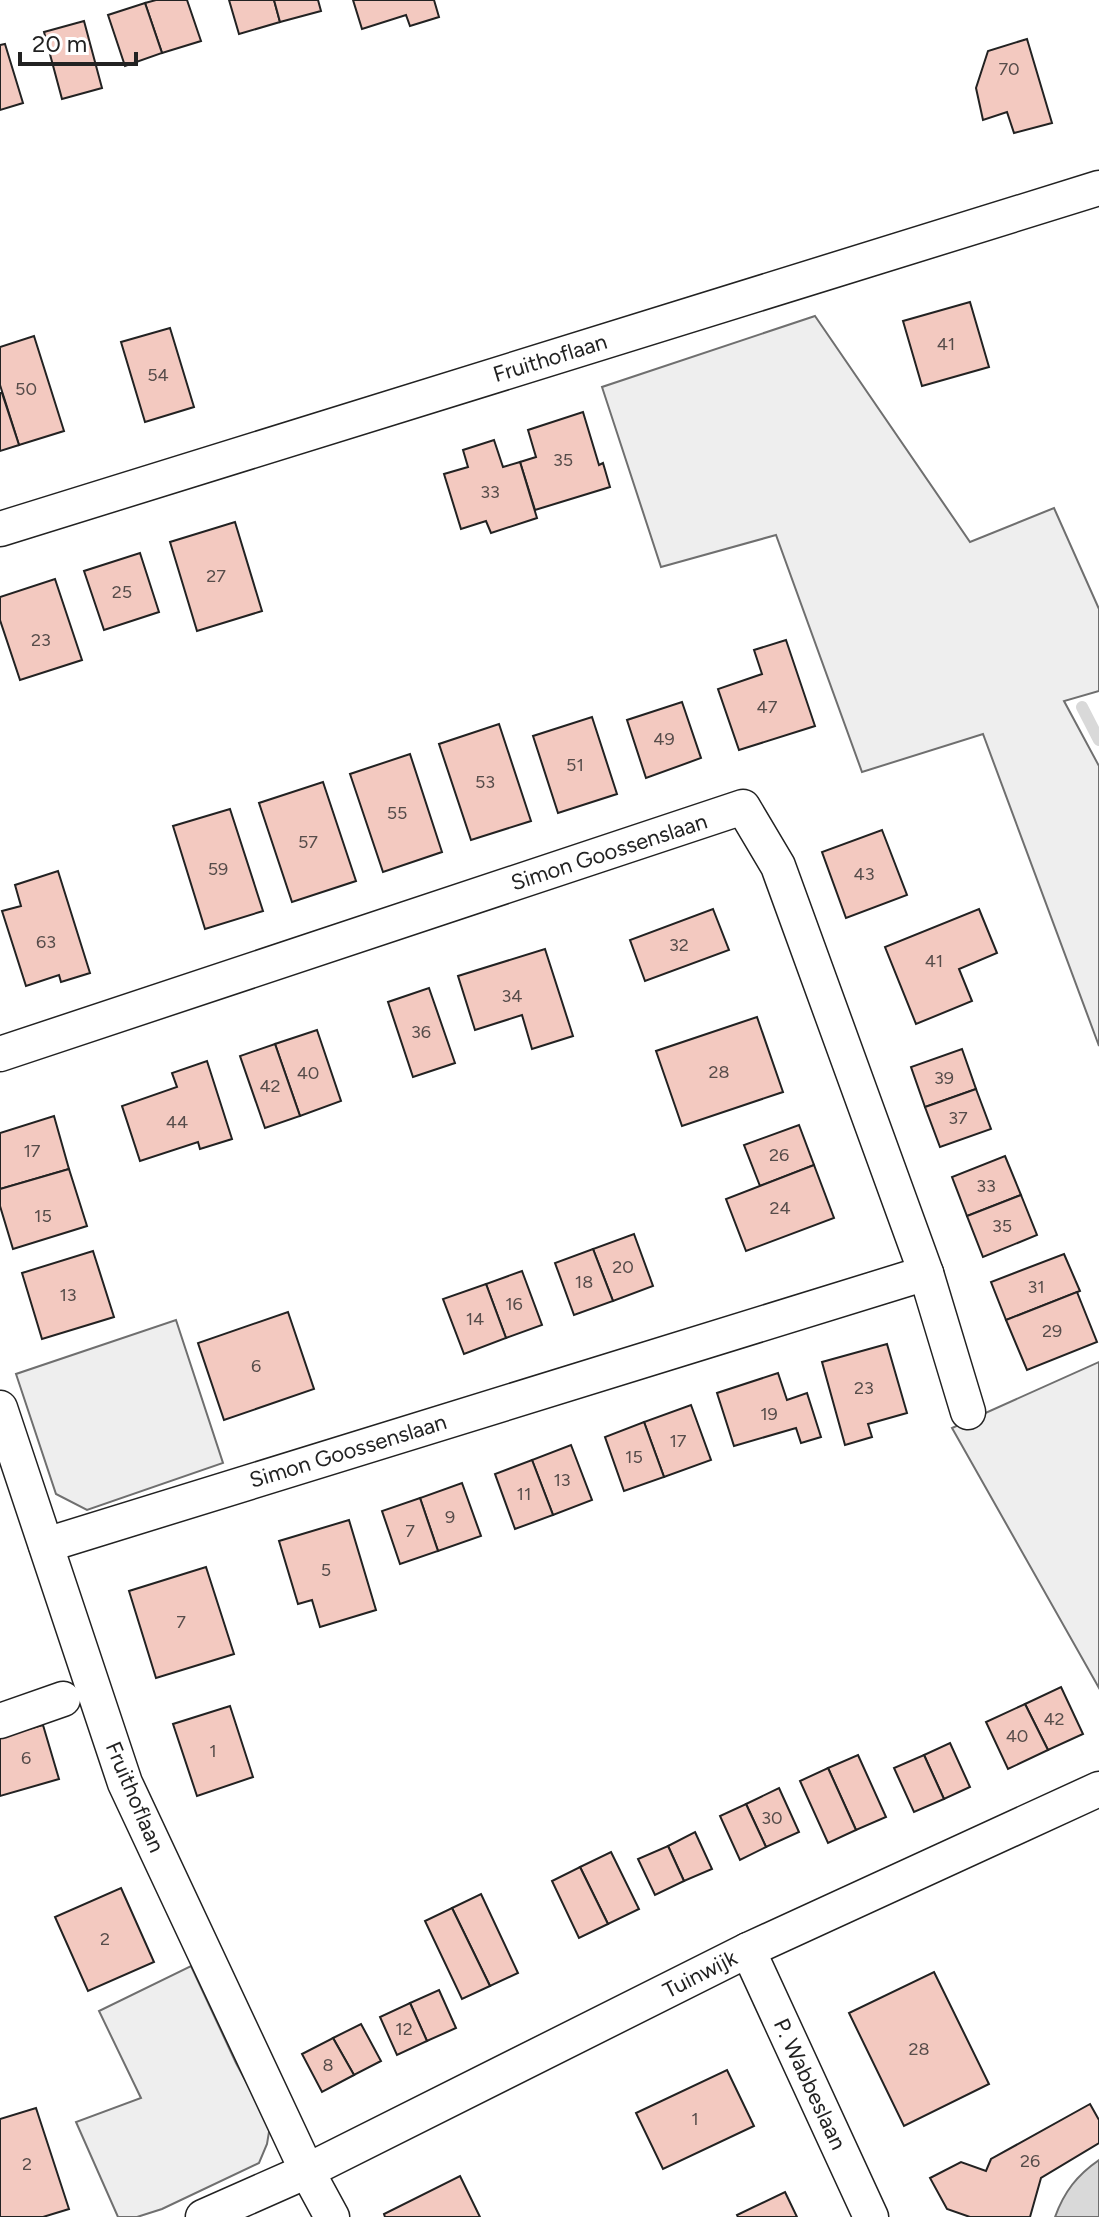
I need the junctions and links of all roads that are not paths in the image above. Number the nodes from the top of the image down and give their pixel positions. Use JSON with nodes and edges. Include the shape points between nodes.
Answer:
{"nodes":[{"id":1,"x":1099,"y":188,"type":"edge"},
{"id":2,"x":0,"y":529,"type":"edge"},
{"id":3,"x":0,"y":1054,"type":"edge"},
{"id":4,"x":926,"y":1273,"type":"junction"},
{"id":5,"x":0,"y":1408,"type":"edge"},
{"id":6,"x":968,"y":1412,"type":"dead end"},
{"id":7,"x":46,"y":1545,"type":"junction"},
{"id":8,"x":63,"y":1699,"type":"dead end"},
{"id":9,"x":0,"y":1721,"type":"edge"},
{"id":10,"x":1099,"y":1789,"type":"edge"},
{"id":11,"x":748,"y":1950,"type":"junction"},
{"id":12,"x":307,"y":2171,"type":"junction"},
{"id":13,"x":203,"y":2217,"type":"edge"},
{"id":14,"x":332,"y":2217,"type":"edge"},
{"id":15,"x":871,"y":2217,"type":"edge"}],
"edges":[{"from":1,"to":2,"type":"street","name":"Fruithoflaan"},
{"from":3,"to":4,"type":"street","name":"Simon Goossenslaan","via":[[743,807],[778,866]]},
{"from":4,"to":6,"type":"street","name":"Simon Goossenslaan"},
{"from":4,"to":7,"type":"street","name":"Simon Goossenslaan"},
{"from":5,"to":7,"type":"street","name":"Fruithoflaan"},
{"from":7,"to":12,"type":"street","name":"Fruithoflaan","via":[[125,1783]]},
{"from":8,"to":9,"type":"street"},
{"from":10,"to":11,"type":"street","name":"Tuinwijk"},
{"from":11,"to":12,"type":"street","name":"Tuinwijk"},
{"from":11,"to":15,"type":"street","name":"P. Wabbeslaan"},
{"from":12,"to":13,"type":"street","name":"Tuinwijk"},
{"from":12,"to":14,"type":"street"}]}
